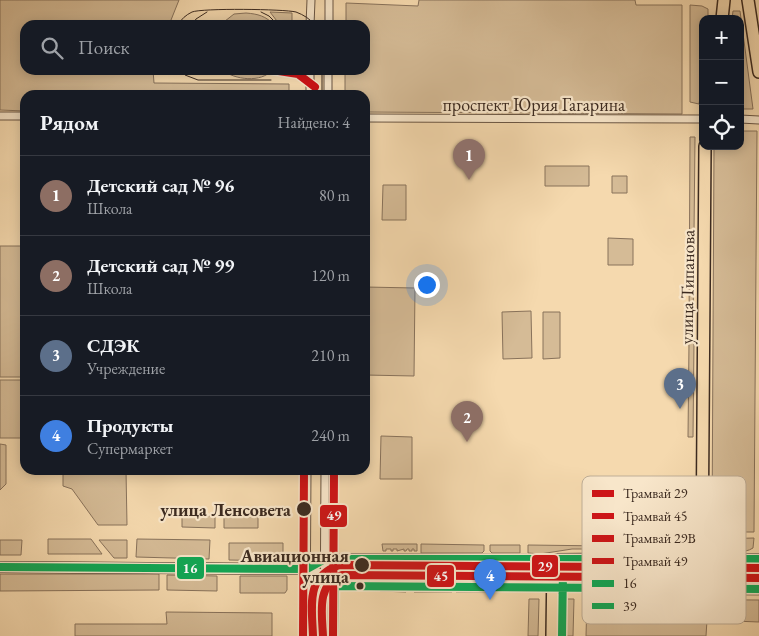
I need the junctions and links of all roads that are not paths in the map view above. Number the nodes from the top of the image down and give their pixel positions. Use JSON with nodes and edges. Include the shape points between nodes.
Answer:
{"nodes":[{"id":1,"x":311,"y":0,"type":"edge"},
{"id":2,"x":329,"y":0,"type":"edge"},
{"id":3,"x":724,"y":0,"type":"edge"},
{"id":4,"x":748,"y":0,"type":"edge"},
{"id":5,"x":722,"y":15,"type":"edge"},
{"id":6,"x":310,"y":20,"type":"edge"},
{"id":7,"x":328,"y":20,"type":"edge"},
{"id":8,"x":759,"y":72,"type":"edge"},
{"id":9,"x":310,"y":75,"type":"edge"},
{"id":10,"x":328,"y":75,"type":"edge"},
{"id":11,"x":310,"y":90,"type":"edge"},
{"id":12,"x":328,"y":90,"type":"edge"},
{"id":13,"x":0,"y":116,"type":"edge"},
{"id":14,"x":20,"y":116,"type":"edge"},
{"id":15,"x":370,"y":118,"type":"edge"},
{"id":16,"x":699,"y":119,"type":"edge"},
{"id":17,"x":744,"y":119,"type":"edge"},
{"id":18,"x":759,"y":120,"type":"edge"},
{"id":19,"x":705,"y":150,"type":"edge"},
{"id":20,"x":307,"y":475,"type":"edge"},
{"id":21,"x":325,"y":475,"type":"edge"},
{"id":22,"x":703,"y":476,"type":"edge"},
{"id":23,"x":325,"y":559,"type":"junction"},
{"id":24,"x":746,"y":559,"type":"edge"},
{"id":25,"x":759,"y":559,"type":"edge"},
{"id":26,"x":552,"y":560,"type":"junction"},
{"id":27,"x":582,"y":560,"type":"edge"},
{"id":28,"x":0,"y":567,"type":"edge"},
{"id":29,"x":307,"y":569,"type":"junction"},
{"id":30,"x":325,"y":576,"type":"junction"},
{"id":31,"x":553,"y":577,"type":"junction"},
{"id":32,"x":582,"y":577,"type":"edge"},
{"id":33,"x":746,"y":579,"type":"edge"},
{"id":34,"x":759,"y":579,"type":"edge"},
{"id":35,"x":306,"y":636,"type":"edge"},
{"id":36,"x":324,"y":636,"type":"edge"},
{"id":37,"x":552,"y":636,"type":"edge"}],
"edges":[{"from":1,"to":6,"type":"street"},
{"from":2,"to":7,"type":"street"},
{"from":3,"to":5,"type":"main road"},
{"from":4,"to":8,"type":"main road"},
{"from":9,"to":11,"type":"street"},
{"from":10,"to":12,"type":"street"},
{"from":13,"to":14,"type":"street"},
{"from":15,"to":16,"type":"street","name":"проспект Юрия Гагарина"},
{"from":17,"to":18,"type":"street"},
{"from":19,"to":22,"type":"main road","name":"улица Типанова"},
{"from":20,"to":29,"type":"street"},
{"from":21,"to":23,"type":"street"},
{"from":23,"to":26,"type":"street"},
{"from":23,"to":29,"type":"street"},
{"from":23,"to":30,"type":"street"},
{"from":24,"to":25,"type":"street"},
{"from":26,"to":27,"type":"main road"},
{"from":26,"to":31,"type":"main road"},
{"from":28,"to":29,"type":"street"},
{"from":29,"to":30,"type":"street"},
{"from":29,"to":35,"type":"street"},
{"from":30,"to":31,"type":"street"},
{"from":30,"to":36,"type":"street"},
{"from":31,"to":32,"type":"street"},
{"from":31,"to":37,"type":"main road"},
{"from":33,"to":34,"type":"street"}]}
